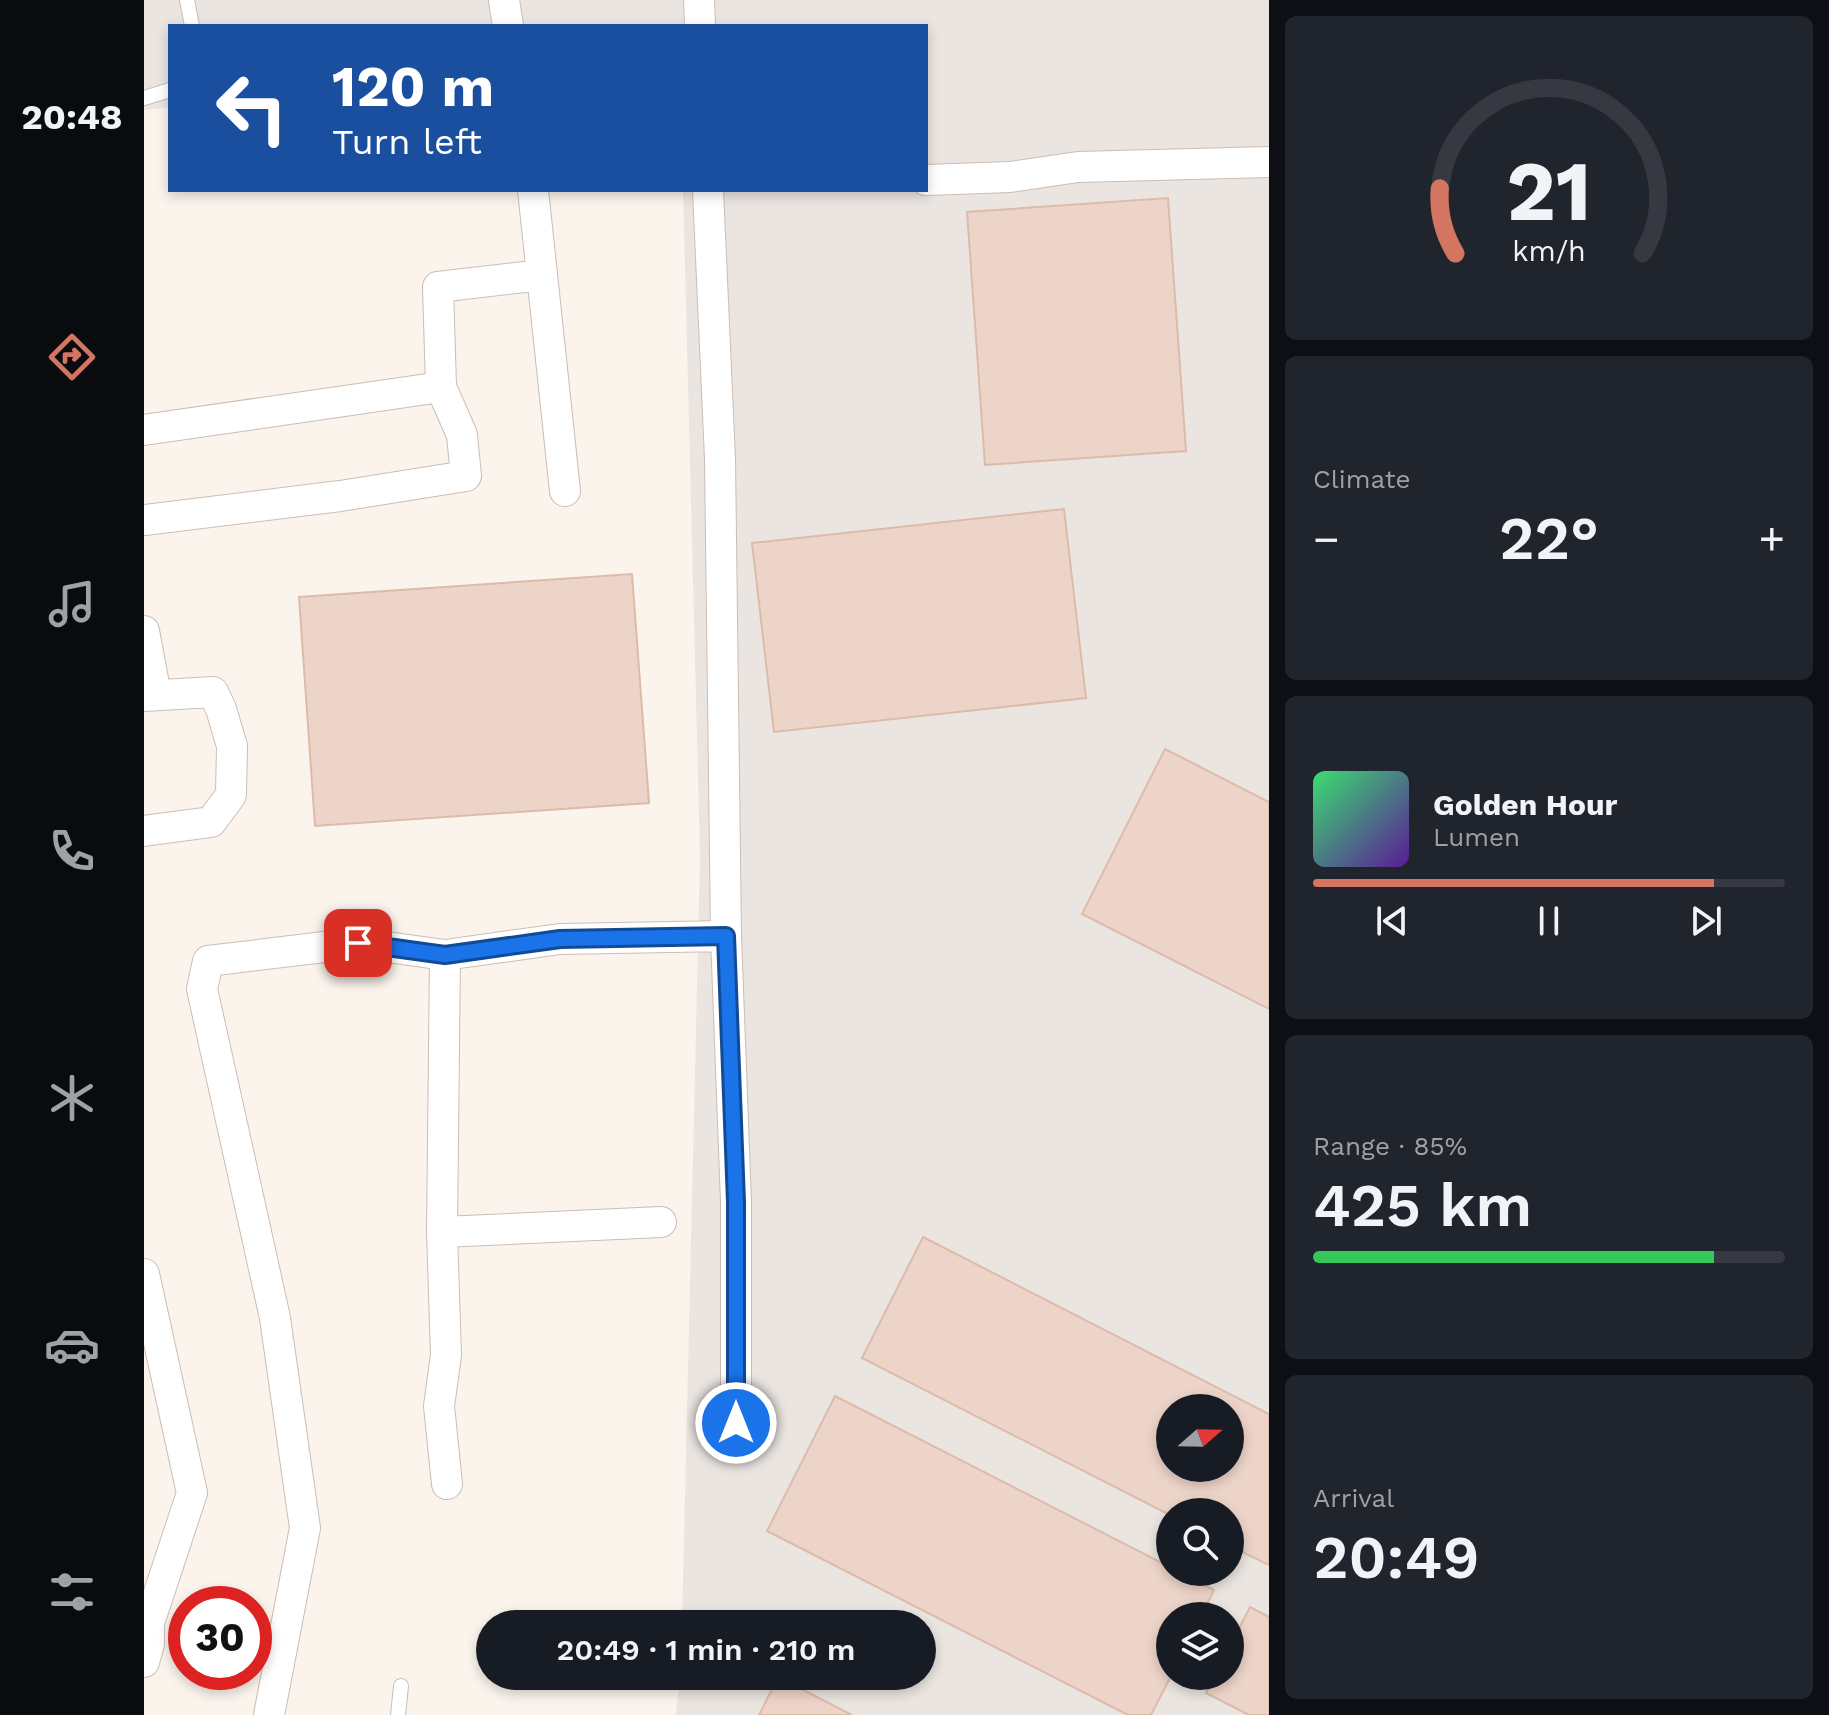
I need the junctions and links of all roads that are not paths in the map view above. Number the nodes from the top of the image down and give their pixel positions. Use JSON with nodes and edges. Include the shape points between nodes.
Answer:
{"nodes":[{"id":1,"x":187,"y":0,"type":"edge"},
{"id":2,"x":504,"y":0,"type":"edge"},
{"id":3,"x":699,"y":0,"type":"edge"},
{"id":4,"x":192,"y":24,"type":"edge"},
{"id":5,"x":508,"y":24,"type":"edge"},
{"id":6,"x":700,"y":24,"type":"edge"},
{"id":7,"x":168,"y":91,"type":"edge"},
{"id":8,"x":144,"y":98,"type":"edge"},
{"id":9,"x":1269,"y":162,"type":"edge"},
{"id":10,"x":928,"y":180,"type":"edge"},
{"id":11,"x":533,"y":192,"type":"edge"},
{"id":12,"x":708,"y":192,"type":"edge"},
{"id":13,"x":542,"y":275,"type":"junction"},
{"id":14,"x":441,"y":387,"type":"junction"},
{"id":15,"x":144,"y":430,"type":"edge"},
{"id":16,"x":565,"y":491,"type":"dead end"},
{"id":17,"x":144,"y":520,"type":"edge"},
{"id":18,"x":144,"y":631,"type":"edge"},
{"id":19,"x":150,"y":695,"type":"edge"},
{"id":20,"x":144,"y":831,"type":"edge"},
{"id":21,"x":726,"y":936,"type":"junction"},
{"id":22,"x":445,"y":955,"type":"junction"},
{"id":23,"x":661,"y":1222,"type":"dead end"},
{"id":24,"x":442,"y":1232,"type":"junction"},
{"id":25,"x":144,"y":1274,"type":"edge"},
{"id":26,"x":736,"y":1423,"type":"dead end"},
{"id":27,"x":447,"y":1484,"type":"dead end"},
{"id":28,"x":144,"y":1662,"type":"edge"},
{"id":29,"x":401,"y":1686,"type":"dead end"},
{"id":30,"x":269,"y":1715,"type":"edge"},
{"id":31,"x":398,"y":1715,"type":"edge"}],
"edges":[{"from":1,"to":4,"type":"lane"},
{"from":2,"to":5,"type":"street"},
{"from":3,"to":6,"type":"street"},
{"from":7,"to":8,"type":"lane"},
{"from":9,"to":10,"type":"street","via":[[1078,167],[1010,177]]},
{"from":11,"to":13,"type":"street"},
{"from":12,"to":21,"type":"street","via":[[720,459]]},
{"from":13,"to":14,"type":"street","via":[[438,287]]},
{"from":13,"to":16,"type":"street"},
{"from":14,"to":15,"type":"street"},
{"from":14,"to":17,"type":"street","via":[[462,435],[466,476]]},
{"from":18,"to":19,"type":"street"},
{"from":19,"to":20,"type":"street","via":[[213,692],[232,746],[231,795],[211,822]]},
{"from":21,"to":22,"type":"street","via":[[560,939]]},
{"from":21,"to":26,"type":"street","via":[[737,1215]]},
{"from":22,"to":24,"type":"street"},
{"from":22,"to":30,"type":"street","via":[[358,943],[208,961],[202,989],[275,1318],[305,1528]]},
{"from":23,"to":24,"type":"street"},
{"from":24,"to":27,"type":"street","via":[[446,1355],[439,1406]]},
{"from":25,"to":28,"type":"street","via":[[192,1493],[149,1623]]},
{"from":29,"to":31,"type":"lane"}]}
